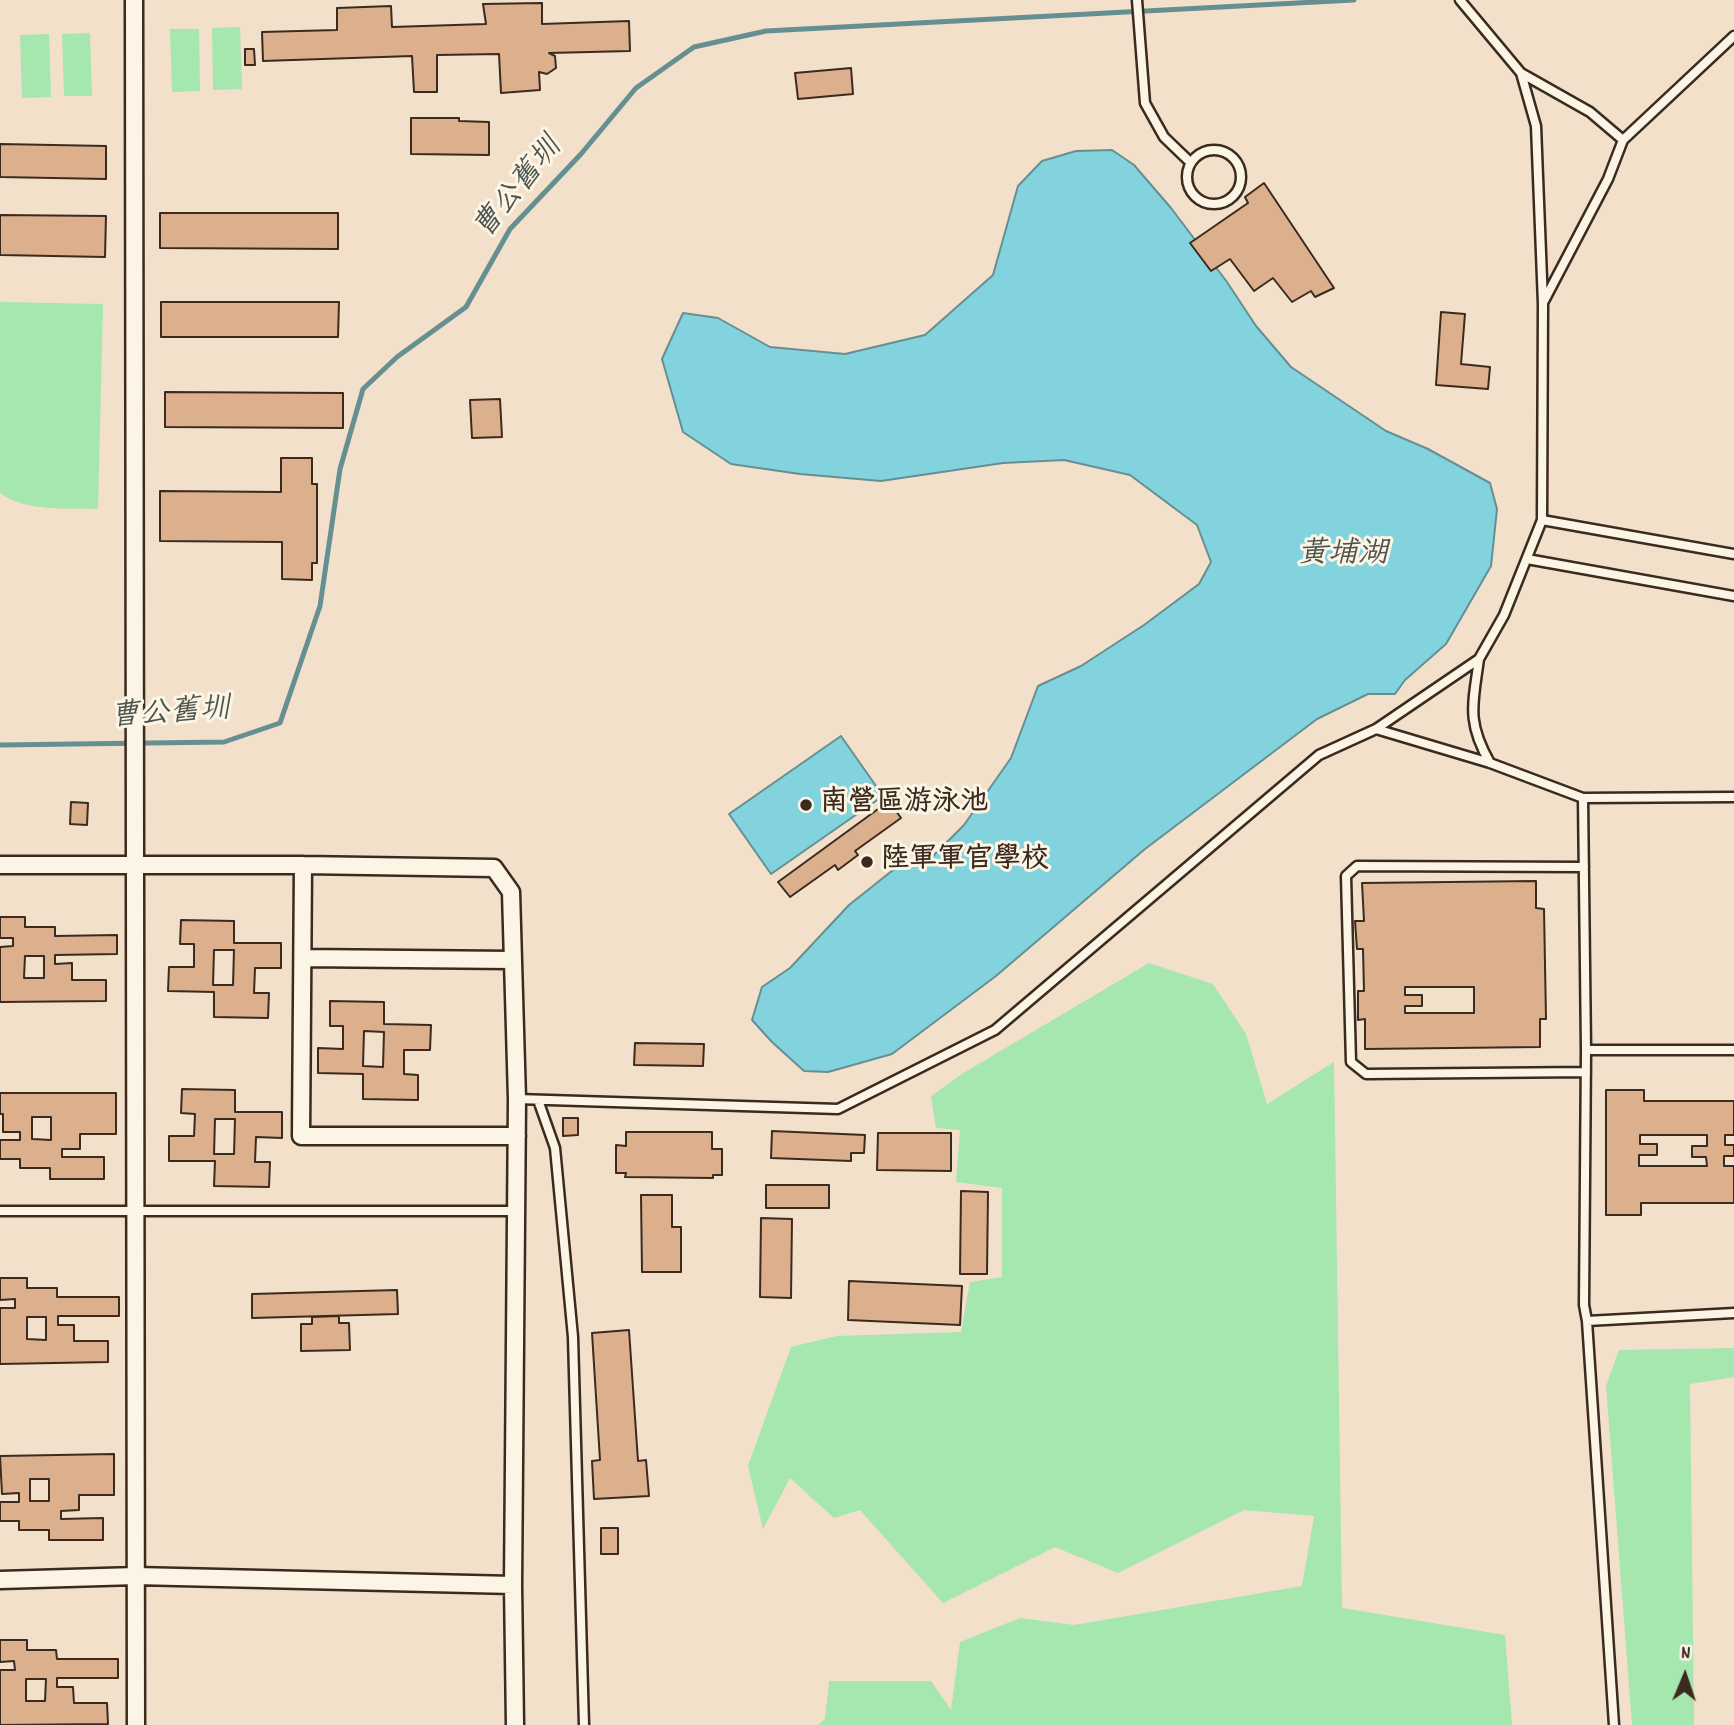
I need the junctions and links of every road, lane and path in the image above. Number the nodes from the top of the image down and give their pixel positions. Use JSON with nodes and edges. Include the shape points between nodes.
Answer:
{"nodes":[{"id":1,"x":134,"y":0,"type":"edge"},
{"id":2,"x":1137,"y":0,"type":"edge"},
{"id":3,"x":1462,"y":2,"type":"edge"},
{"id":4,"x":1734,"y":36,"type":"edge"},
{"id":5,"x":1521,"y":73,"type":"junction"},
{"id":6,"x":1623,"y":140,"type":"junction"},
{"id":7,"x":1191,"y":163,"type":"junction"},
{"id":8,"x":1543,"y":304,"type":"junction"},
{"id":9,"x":1542,"y":520,"type":"junction"},
{"id":10,"x":1734,"y":554,"type":"edge"},
{"id":11,"x":1527,"y":559,"type":"junction"},
{"id":12,"x":1734,"y":596,"type":"edge"},
{"id":13,"x":1479,"y":659,"type":"junction"},
{"id":14,"x":1376,"y":729,"type":"junction"},
{"id":15,"x":1490,"y":763,"type":"junction"},
{"id":16,"x":1734,"y":797,"type":"edge"},
{"id":17,"x":1583,"y":798,"type":"junction"},
{"id":18,"x":0,"y":864,"type":"edge"},
{"id":19,"x":303,"y":865,"type":"junction"},
{"id":20,"x":135,"y":866,"type":"junction"},
{"id":21,"x":1584,"y":867,"type":"junction"},
{"id":22,"x":303,"y":958,"type":"junction"},
{"id":23,"x":512,"y":960,"type":"junction"},
{"id":24,"x":1586,"y":1050,"type":"junction"},
{"id":25,"x":1734,"y":1050,"type":"edge"},
{"id":26,"x":1586,"y":1072,"type":"junction"},
{"id":27,"x":517,"y":1099,"type":"junction"},
{"id":28,"x":538,"y":1100,"type":"junction"},
{"id":29,"x":517,"y":1136,"type":"junction"},
{"id":30,"x":135,"y":1210,"type":"junction"},
{"id":31,"x":0,"y":1211,"type":"edge"},
{"id":32,"x":517,"y":1211,"type":"junction"},
{"id":33,"x":1734,"y":1313,"type":"edge"},
{"id":34,"x":1587,"y":1321,"type":"junction"},
{"id":35,"x":135,"y":1576,"type":"junction"},
{"id":36,"x":0,"y":1580,"type":"edge"},
{"id":37,"x":513,"y":1586,"type":"junction"},
{"id":38,"x":136,"y":1725,"type":"edge"},
{"id":39,"x":515,"y":1725,"type":"edge"},
{"id":40,"x":584,"y":1725,"type":"edge"},
{"id":41,"x":1614,"y":1725,"type":"edge"}],
"edges":[{"from":1,"to":20,"type":"street"},
{"from":2,"to":7,"type":"lane","via":[[1145,103],[1164,137]]},
{"from":3,"to":5,"type":"lane"},
{"from":4,"to":6,"type":"lane"},
{"from":5,"to":6,"type":"lane","via":[[1590,112]]},
{"from":5,"to":8,"type":"lane","via":[[1536,126]]},
{"from":6,"to":8,"type":"lane","via":[[1608,179]]},
{"from":7,"to":7,"type":"lane","via":[[1187,181],[1196,197],[1223,203],[1237,192],[1239,168],[1229,155],[1204,152]]},
{"from":8,"to":9,"type":"lane"},
{"from":9,"to":10,"type":"lane"},
{"from":9,"to":11,"type":"lane"},
{"from":11,"to":12,"type":"lane"},
{"from":11,"to":13,"type":"lane"},
{"from":13,"to":14,"type":"lane"},
{"from":13,"to":15,"type":"lane","via":[[1472,714],[1477,740]]},
{"from":14,"to":15,"type":"lane"},
{"from":14,"to":28,"type":"lane","via":[[1319,755],[995,1030],[838,1109]]},
{"from":15,"to":17,"type":"lane"},
{"from":16,"to":17,"type":"lane"},
{"from":17,"to":21,"type":"lane"},
{"from":18,"to":20,"type":"street"},
{"from":19,"to":20,"type":"street"},
{"from":19,"to":22,"type":"street"},
{"from":19,"to":23,"type":"street","via":[[494,868],[511,892]]},
{"from":20,"to":30,"type":"street"},
{"from":21,"to":24,"type":"lane"},
{"from":21,"to":26,"type":"lane","via":[[1357,866],[1346,876],[1351,1062],[1366,1074]]},
{"from":22,"to":23,"type":"street"},
{"from":22,"to":29,"type":"street","via":[[301,1136]]},
{"from":23,"to":27,"type":"street"},
{"from":24,"to":25,"type":"lane"},
{"from":24,"to":26,"type":"lane"},
{"from":26,"to":34,"type":"lane"},
{"from":27,"to":28,"type":"lane"},
{"from":27,"to":29,"type":"street"},
{"from":28,"to":40,"type":"lane","via":[[555,1149],[573,1337]]},
{"from":29,"to":32,"type":"street"},
{"from":30,"to":31,"type":"lane"},
{"from":30,"to":32,"type":"lane"},
{"from":30,"to":35,"type":"street"},
{"from":32,"to":37,"type":"street"},
{"from":33,"to":34,"type":"lane"},
{"from":34,"to":41,"type":"lane"},
{"from":35,"to":36,"type":"street"},
{"from":35,"to":37,"type":"street"},
{"from":35,"to":38,"type":"street"},
{"from":37,"to":39,"type":"street"}]}
